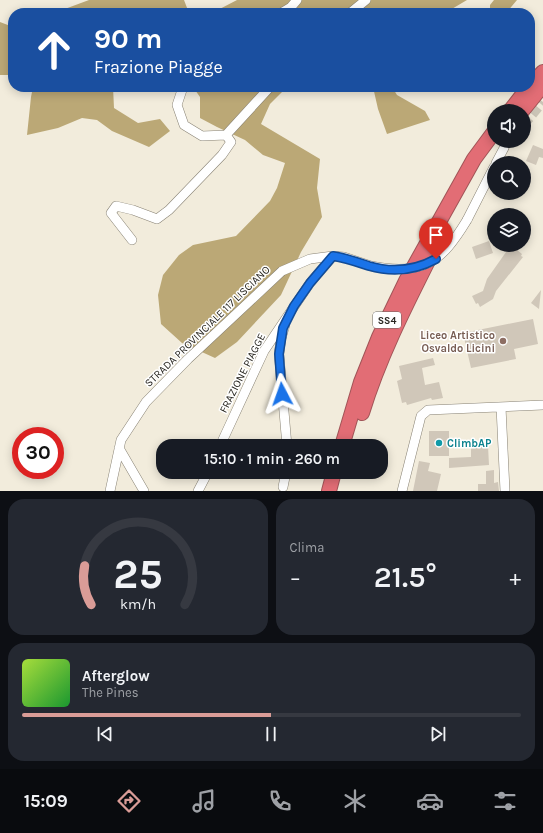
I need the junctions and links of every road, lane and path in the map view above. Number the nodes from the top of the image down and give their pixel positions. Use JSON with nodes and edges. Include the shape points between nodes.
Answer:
{"nodes":[{"id":1,"x":297,"y":0,"type":"edge"},
{"id":2,"x":366,"y":0,"type":"edge"},
{"id":3,"x":289,"y":8,"type":"edge"},
{"id":4,"x":356,"y":8,"type":"edge"},
{"id":5,"x":543,"y":72,"type":"edge"},
{"id":6,"x":535,"y":81,"type":"edge"},
{"id":7,"x":543,"y":85,"type":"edge"},
{"id":8,"x":181,"y":92,"type":"edge"},
{"id":9,"x":265,"y":92,"type":"edge"},
{"id":10,"x":526,"y":92,"type":"edge"},
{"id":11,"x":516,"y":104,"type":"edge"},
{"id":12,"x":528,"y":104,"type":"edge"},
{"id":13,"x":226,"y":135,"type":"junction"},
{"id":14,"x":487,"y":141,"type":"edge"},
{"id":15,"x":499,"y":148,"type":"tunnel mouth"},
{"id":16,"x":487,"y":181,"type":"edge"},
{"id":17,"x":132,"y":240,"type":"dead end"},
{"id":18,"x":333,"y":256,"type":"junction"},
{"id":19,"x":294,"y":306,"type":"junction"},
{"id":20,"x":543,"y":405,"type":"edge"},
{"id":21,"x":501,"y":407,"type":"junction"},
{"id":22,"x":223,"y":439,"type":"edge"},
{"id":23,"x":286,"y":439,"type":"edge"},
{"id":24,"x":344,"y":439,"type":"edge"},
{"id":25,"x":354,"y":439,"type":"edge"},
{"id":26,"x":119,"y":448,"type":"junction"},
{"id":27,"x":204,"y":479,"type":"edge"},
{"id":28,"x":285,"y":479,"type":"edge"},
{"id":29,"x":332,"y":479,"type":"edge"},
{"id":30,"x":342,"y":479,"type":"edge"},
{"id":31,"x":283,"y":487,"type":"dead end"},
{"id":32,"x":110,"y":491,"type":"edge"},
{"id":33,"x":144,"y":491,"type":"edge"},
{"id":34,"x":198,"y":491,"type":"edge"},
{"id":35,"x":329,"y":491,"type":"edge"},
{"id":36,"x":338,"y":491,"type":"edge"},
{"id":37,"x":402,"y":491,"type":"edge"},
{"id":38,"x":505,"y":491,"type":"edge"}],
"edges":[{"from":1,"to":3,"type":"street"},
{"from":2,"to":4,"type":"street"},
{"from":5,"to":6,"type":"highway"},
{"from":7,"to":12,"type":"highway"},
{"from":8,"to":13,"type":"street","via":[[177,105],[184,125],[202,136]]},
{"from":9,"to":13,"type":"street"},
{"from":10,"to":11,"type":"highway"},
{"from":13,"to":17,"type":"street","via":[[231,142],[222,155],[169,210],[157,219],[116,206],[111,213]]},
{"from":14,"to":24,"type":"highway","number":"SS4","via":[[449,202],[379,337],[361,382]]},
{"from":15,"to":25,"type":"highway","number":"SS4","via":[[482,165],[446,226],[416,285],[367,396]]},
{"from":16,"to":18,"type":"street","name":"STRADA PROVINCIALE 117 LISCIANO","bridge":true,"via":[[457,238],[447,250],[424,265],[401,270],[371,266]]},
{"from":18,"to":19,"type":"street","name":"FRAZIONE PIAGGE"},
{"from":18,"to":26,"type":"street","name":"STRADA PROVINCIALE 117 LISCIANO","via":[[310,259],[282,271],[146,402],[121,440]]},
{"from":19,"to":22,"type":"street","name":"FRAZIONE PIAGGE","via":[[264,351]]},
{"from":19,"to":23,"type":"street","via":[[283,328],[279,354]]},
{"from":20,"to":21,"type":"street"},
{"from":21,"to":37,"type":"street","via":[[428,410],[421,416]]},
{"from":21,"to":38,"type":"street"},
{"from":26,"to":32,"type":"street","name":"STRADA PROVINCIALE 117 LISCIANO"},
{"from":26,"to":33,"type":"street"},
{"from":27,"to":34,"type":"street"},
{"from":28,"to":31,"type":"street"},
{"from":29,"to":35,"type":"highway"},
{"from":30,"to":36,"type":"highway"}]}
